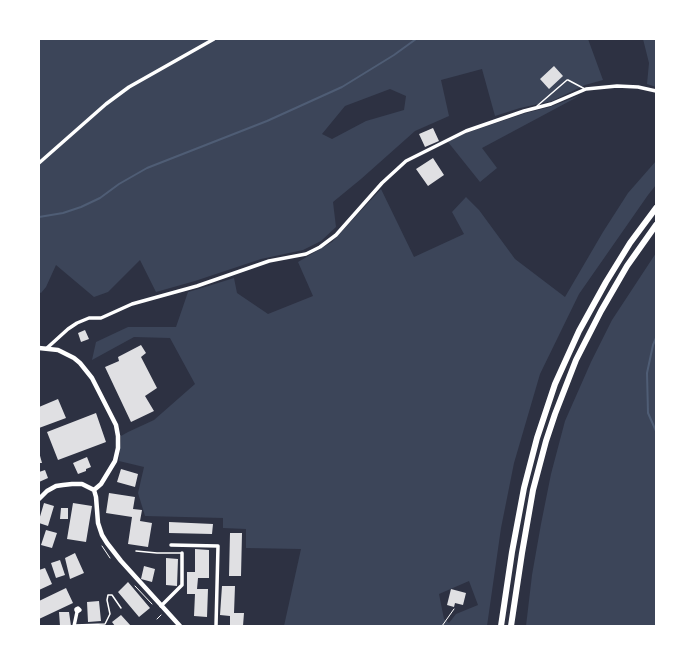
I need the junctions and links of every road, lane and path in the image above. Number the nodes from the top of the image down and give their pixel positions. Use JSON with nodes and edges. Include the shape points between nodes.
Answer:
{"nodes":[{"id":1,"x":214,"y":39,"type":"edge"},
{"id":2,"x":586,"y":89,"type":"junction"},
{"id":3,"x":656,"y":91,"type":"edge"},
{"id":4,"x":535,"y":108,"type":"junction"},
{"id":5,"x":39,"y":163,"type":"edge"},
{"id":6,"x":656,"y":208,"type":"edge"},
{"id":7,"x":656,"y":225,"type":"edge"},
{"id":8,"x":39,"y":348,"type":"edge"},
{"id":9,"x":46,"y":348,"type":"junction"},
{"id":10,"x":94,"y":490,"type":"junction"},
{"id":11,"x":39,"y":499,"type":"edge"},
{"id":12,"x":171,"y":545,"type":"dead end"},
{"id":13,"x":136,"y":551,"type":"dead end"},
{"id":14,"x":182,"y":553,"type":"joint"},
{"id":15,"x":161,"y":606,"type":"junction"},
{"id":16,"x":121,"y":608,"type":"dead end"},
{"id":17,"x":454,"y":609,"type":"dead end"},
{"id":18,"x":77,"y":612,"type":"dead end"},
{"id":19,"x":162,"y":614,"type":"dead end"},
{"id":20,"x":157,"y":619,"type":"dead end"},
{"id":21,"x":74,"y":626,"type":"edge"},
{"id":22,"x":180,"y":626,"type":"edge"},
{"id":23,"x":216,"y":626,"type":"edge"},
{"id":24,"x":442,"y":626,"type":"edge"},
{"id":25,"x":501,"y":626,"type":"edge"},
{"id":26,"x":511,"y":626,"type":"edge"}],
"edges":[{"from":1,"to":5,"type":"street","via":[[129,87]]},
{"from":2,"to":3,"type":"street","via":[[617,86]]},
{"from":2,"to":4,"type":"street"},
{"from":2,"to":4,"type":"lane","via":[[566,80]]},
{"from":4,"to":9,"type":"street","via":[[466,131],[406,161],[382,183],[336,235],[306,254],[269,262],[132,304],[101,318],[89,318],[68,329]]},
{"from":6,"to":25,"type":"highway","via":[[606,282],[579,331],[555,384],[524,488]]},
{"from":7,"to":26,"type":"highway","via":[[627,266],[601,311],[576,360],[555,414],[533,490]]},
{"from":8,"to":9,"type":"street"},
{"from":9,"to":10,"type":"street","via":[[67,354],[83,367],[92,378],[116,425],[118,448],[115,461],[101,484]]},
{"from":10,"to":11,"type":"street","via":[[82,484],[56,486],[47,490]]},
{"from":10,"to":15,"type":"street","via":[[102,535],[121,562]]},
{"from":12,"to":23,"type":"street","via":[[218,546]]},
{"from":13,"to":14,"type":"lane"},
{"from":14,"to":15,"type":"street","via":[[182,585]]},
{"from":15,"to":22,"type":"street"},
{"from":16,"to":21,"type":"lane","via":[[112,595],[108,595],[110,614],[105,624]]},
{"from":17,"to":24,"type":"path"},
{"from":18,"to":21,"type":"street"},
{"from":19,"to":20,"type":"path"}]}
